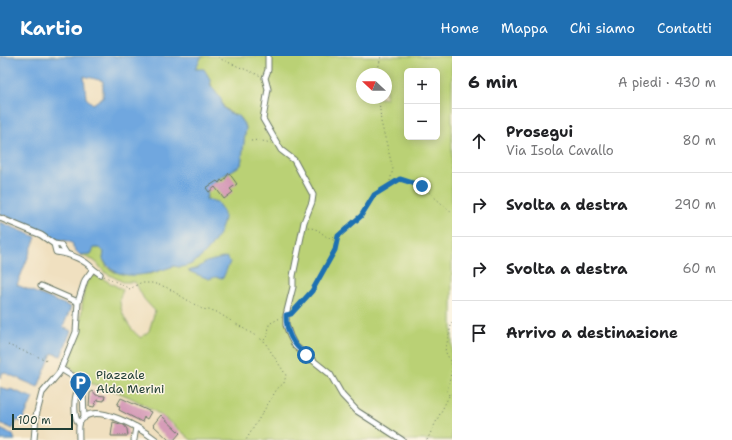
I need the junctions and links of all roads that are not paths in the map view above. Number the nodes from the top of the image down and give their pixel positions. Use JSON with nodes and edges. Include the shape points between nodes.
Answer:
{"nodes":[{"id":1,"x":268,"y":56,"type":"edge"},
{"id":2,"x":0,"y":218,"type":"edge"},
{"id":3,"x":92,"y":269,"type":"junction"},
{"id":4,"x":100,"y":274,"type":"road end"},
{"id":5,"x":40,"y":286,"type":"dead end"},
{"id":6,"x":78,"y":302,"type":"junction"},
{"id":7,"x":61,"y":369,"type":"junction"},
{"id":8,"x":78,"y":389,"type":"junction"},
{"id":9,"x":84,"y":418,"type":"junction"},
{"id":10,"x":79,"y":424,"type":"junction"},
{"id":11,"x":136,"y":427,"type":"junction"},
{"id":12,"x":34,"y":440,"type":"edge"},
{"id":13,"x":79,"y":440,"type":"edge"},
{"id":14,"x":134,"y":440,"type":"edge"},
{"id":15,"x":156,"y":440,"type":"edge"},
{"id":16,"x":402,"y":440,"type":"edge"}],
"edges":[{"from":1,"to":16,"type":"street","via":[[265,78],[268,89],[263,119],[285,155],[294,160],[313,195],[293,276],[286,325],[295,346],[330,374],[342,396],[358,411]]},
{"from":2,"to":3,"type":"street","via":[[41,235],[54,244],[56,252],[66,253],[86,262]]},
{"from":3,"to":4,"type":"street"},
{"from":3,"to":6,"type":"street","via":[[85,280]]},
{"from":5,"to":6,"type":"street"},
{"from":6,"to":7,"type":"street","via":[[76,332]]},
{"from":7,"to":8,"type":"street","via":[[74,377]]},
{"from":7,"to":12,"type":"street","via":[[42,393],[36,416]]},
{"from":8,"to":9,"type":"street","via":[[84,391]]},
{"from":8,"to":10,"type":"street","via":[[76,419]]},
{"from":9,"to":10,"type":"street"},
{"from":9,"to":11,"type":"street","via":[[94,415],[122,418]]},
{"from":10,"to":13,"type":"street"},
{"from":11,"to":14,"type":"street"},
{"from":11,"to":15,"type":"street"}]}
